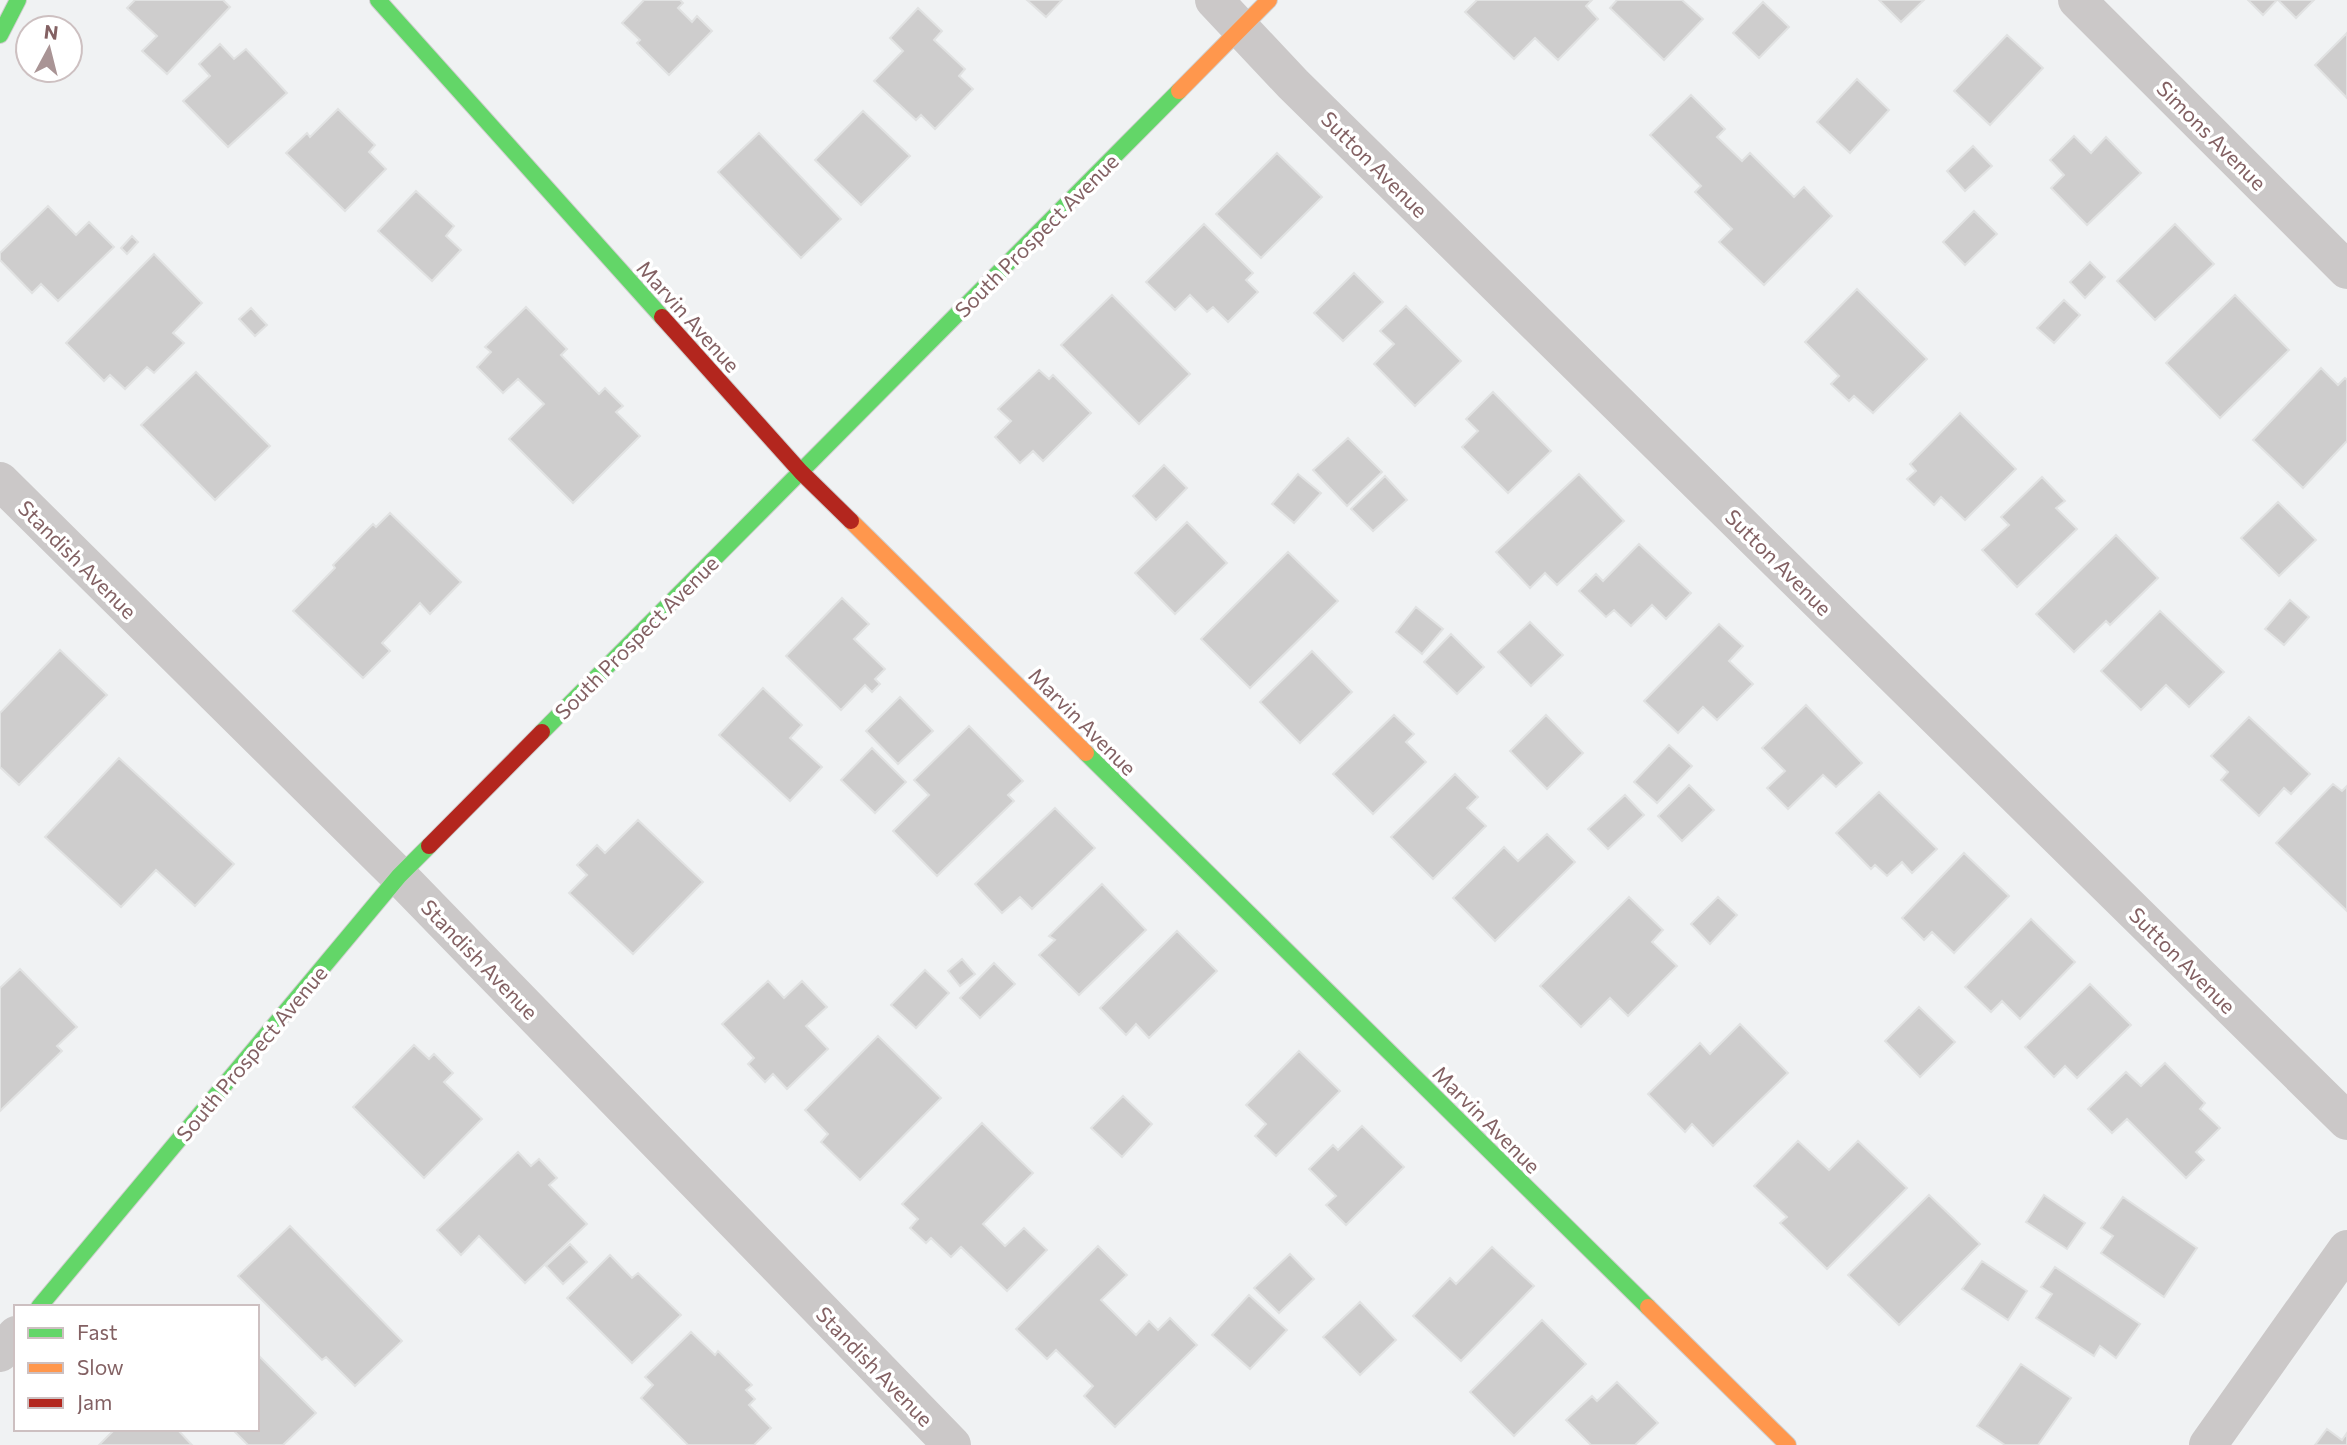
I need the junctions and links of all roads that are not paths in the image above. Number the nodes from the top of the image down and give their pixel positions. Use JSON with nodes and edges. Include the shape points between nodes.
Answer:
{"nodes":[{"id":1,"x":18,"y":0,"type":"edge"},
{"id":2,"x":378,"y":0,"type":"edge"},
{"id":3,"x":1214,"y":0,"type":"edge"},
{"id":4,"x":1269,"y":0,"type":"edge"},
{"id":5,"x":2077,"y":0,"type":"edge"},
{"id":6,"x":1241,"y":29,"type":"junction"},
{"id":7,"x":0,"y":35,"type":"edge"},
{"id":8,"x":2347,"y":270,"type":"edge"},
{"id":9,"x":801,"y":472,"type":"junction"},
{"id":10,"x":0,"y":481,"type":"edge"},
{"id":11,"x":399,"y":876,"type":"junction"},
{"id":12,"x":2347,"y":1121,"type":"edge"},
{"id":13,"x":2347,"y":1249,"type":"edge"},
{"id":14,"x":41,"y":1305,"type":"edge"},
{"id":15,"x":14,"y":1337,"type":"edge"},
{"id":16,"x":0,"y":1353,"type":"edge"},
{"id":17,"x":952,"y":1445,"type":"edge"},
{"id":18,"x":1788,"y":1445,"type":"edge"},
{"id":19,"x":2208,"y":1445,"type":"edge"}],
"edges":[{"from":1,"to":7,"type":"street"},
{"from":2,"to":9,"type":"street","name":"Marvin Avenue"},
{"from":3,"to":6,"type":"street","name":"Sutton Avenue"},
{"from":4,"to":6,"type":"street","name":"South Prospect Avenue"},
{"from":5,"to":8,"type":"street","name":"Simons Avenue"},
{"from":6,"to":9,"type":"street","name":"South Prospect Avenue"},
{"from":6,"to":12,"type":"street","name":"Sutton Avenue"},
{"from":9,"to":11,"type":"street","name":"South Prospect Avenue"},
{"from":9,"to":18,"type":"street","name":"Marvin Avenue"},
{"from":10,"to":11,"type":"street","name":"Standish Avenue"},
{"from":11,"to":14,"type":"street","name":"South Prospect Avenue"},
{"from":11,"to":17,"type":"street","name":"Standish Avenue"},
{"from":13,"to":19,"type":"street"},
{"from":15,"to":16,"type":"street"}]}
